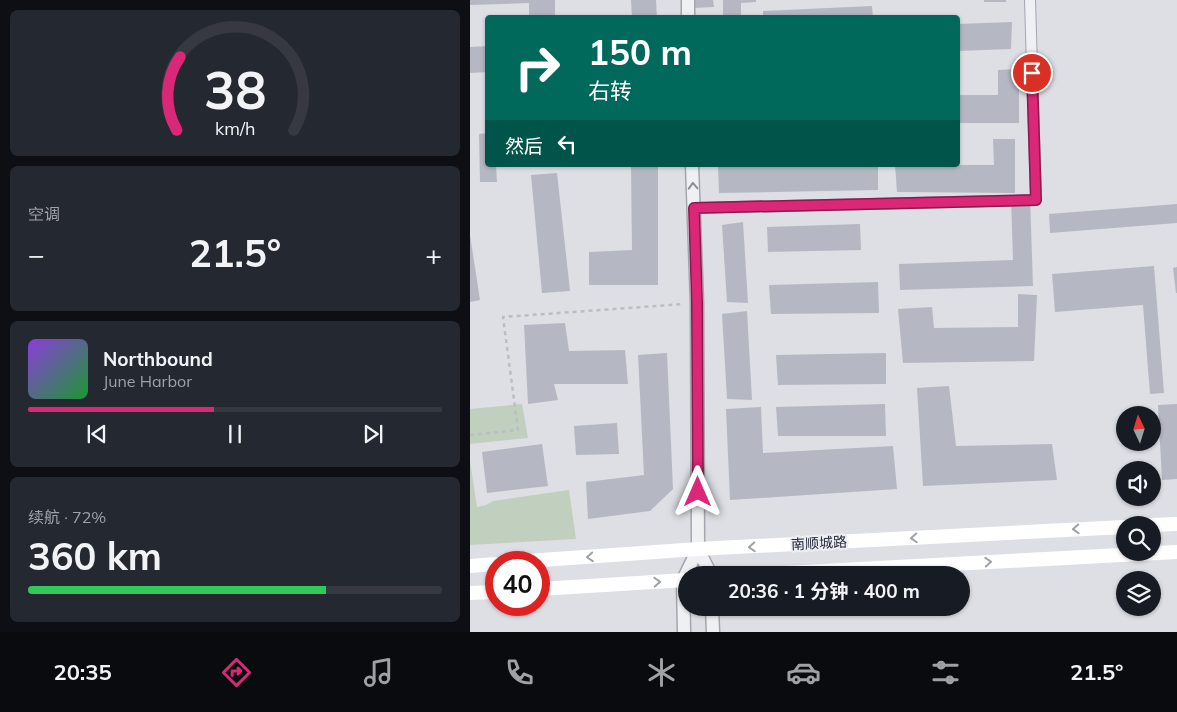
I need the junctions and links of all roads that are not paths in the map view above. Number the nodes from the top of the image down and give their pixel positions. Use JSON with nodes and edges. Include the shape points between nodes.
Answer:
{"nodes":[{"id":1,"x":688,"y":0,"type":"edge"},
{"id":2,"x":1030,"y":0,"type":"edge"},
{"id":3,"x":688,"y":15,"type":"edge"},
{"id":4,"x":692,"y":167,"type":"edge"},
{"id":5,"x":694,"y":208,"type":"junction"},
{"id":6,"x":1177,"y":524,"type":"edge"},
{"id":7,"x":1161,"y":525,"type":"edge"},
{"id":8,"x":1116,"y":527,"type":"edge"},
{"id":9,"x":698,"y":549,"type":"junction"},
{"id":10,"x":1177,"y":552,"type":"edge"},
{"id":11,"x":550,"y":559,"type":"edge"},
{"id":12,"x":485,"y":565,"type":"edge"},
{"id":13,"x":470,"y":566,"type":"edge"},
{"id":14,"x":690,"y":566,"type":"edge"},
{"id":15,"x":706,"y":566,"type":"edge"},
{"id":16,"x":916,"y":566,"type":"edge"},
{"id":17,"x":678,"y":580,"type":"edge"},
{"id":18,"x":550,"y":588,"type":"edge"},
{"id":19,"x":485,"y":592,"type":"edge"},
{"id":20,"x":470,"y":593,"type":"edge"},
{"id":21,"x":684,"y":616,"type":"edge"},
{"id":22,"x":712,"y":616,"type":"edge"},
{"id":23,"x":684,"y":632,"type":"edge"},
{"id":24,"x":713,"y":632,"type":"edge"}],
"edges":[{"from":1,"to":3,"type":"street"},
{"from":2,"to":5,"type":"street","via":[[1036,200]]},
{"from":5,"to":4,"type":"street","one_way":true},
{"from":5,"to":9,"type":"street"},
{"from":6,"to":7,"type":"main road"},
{"from":8,"to":9,"type":"main road","name":"南顺城路","one_way":true},
{"from":9,"to":11,"type":"main road","name":"南顺城路","one_way":true},
{"from":9,"to":14,"type":"street"},
{"from":9,"to":15,"type":"street"},
{"from":16,"to":10,"type":"main road","name":"南顺城路","one_way":true},
{"from":12,"to":13,"type":"main road"},
{"from":18,"to":17,"type":"main road","one_way":true},
{"from":19,"to":20,"type":"main road"},
{"from":21,"to":23,"type":"street"},
{"from":22,"to":24,"type":"street"}]}
